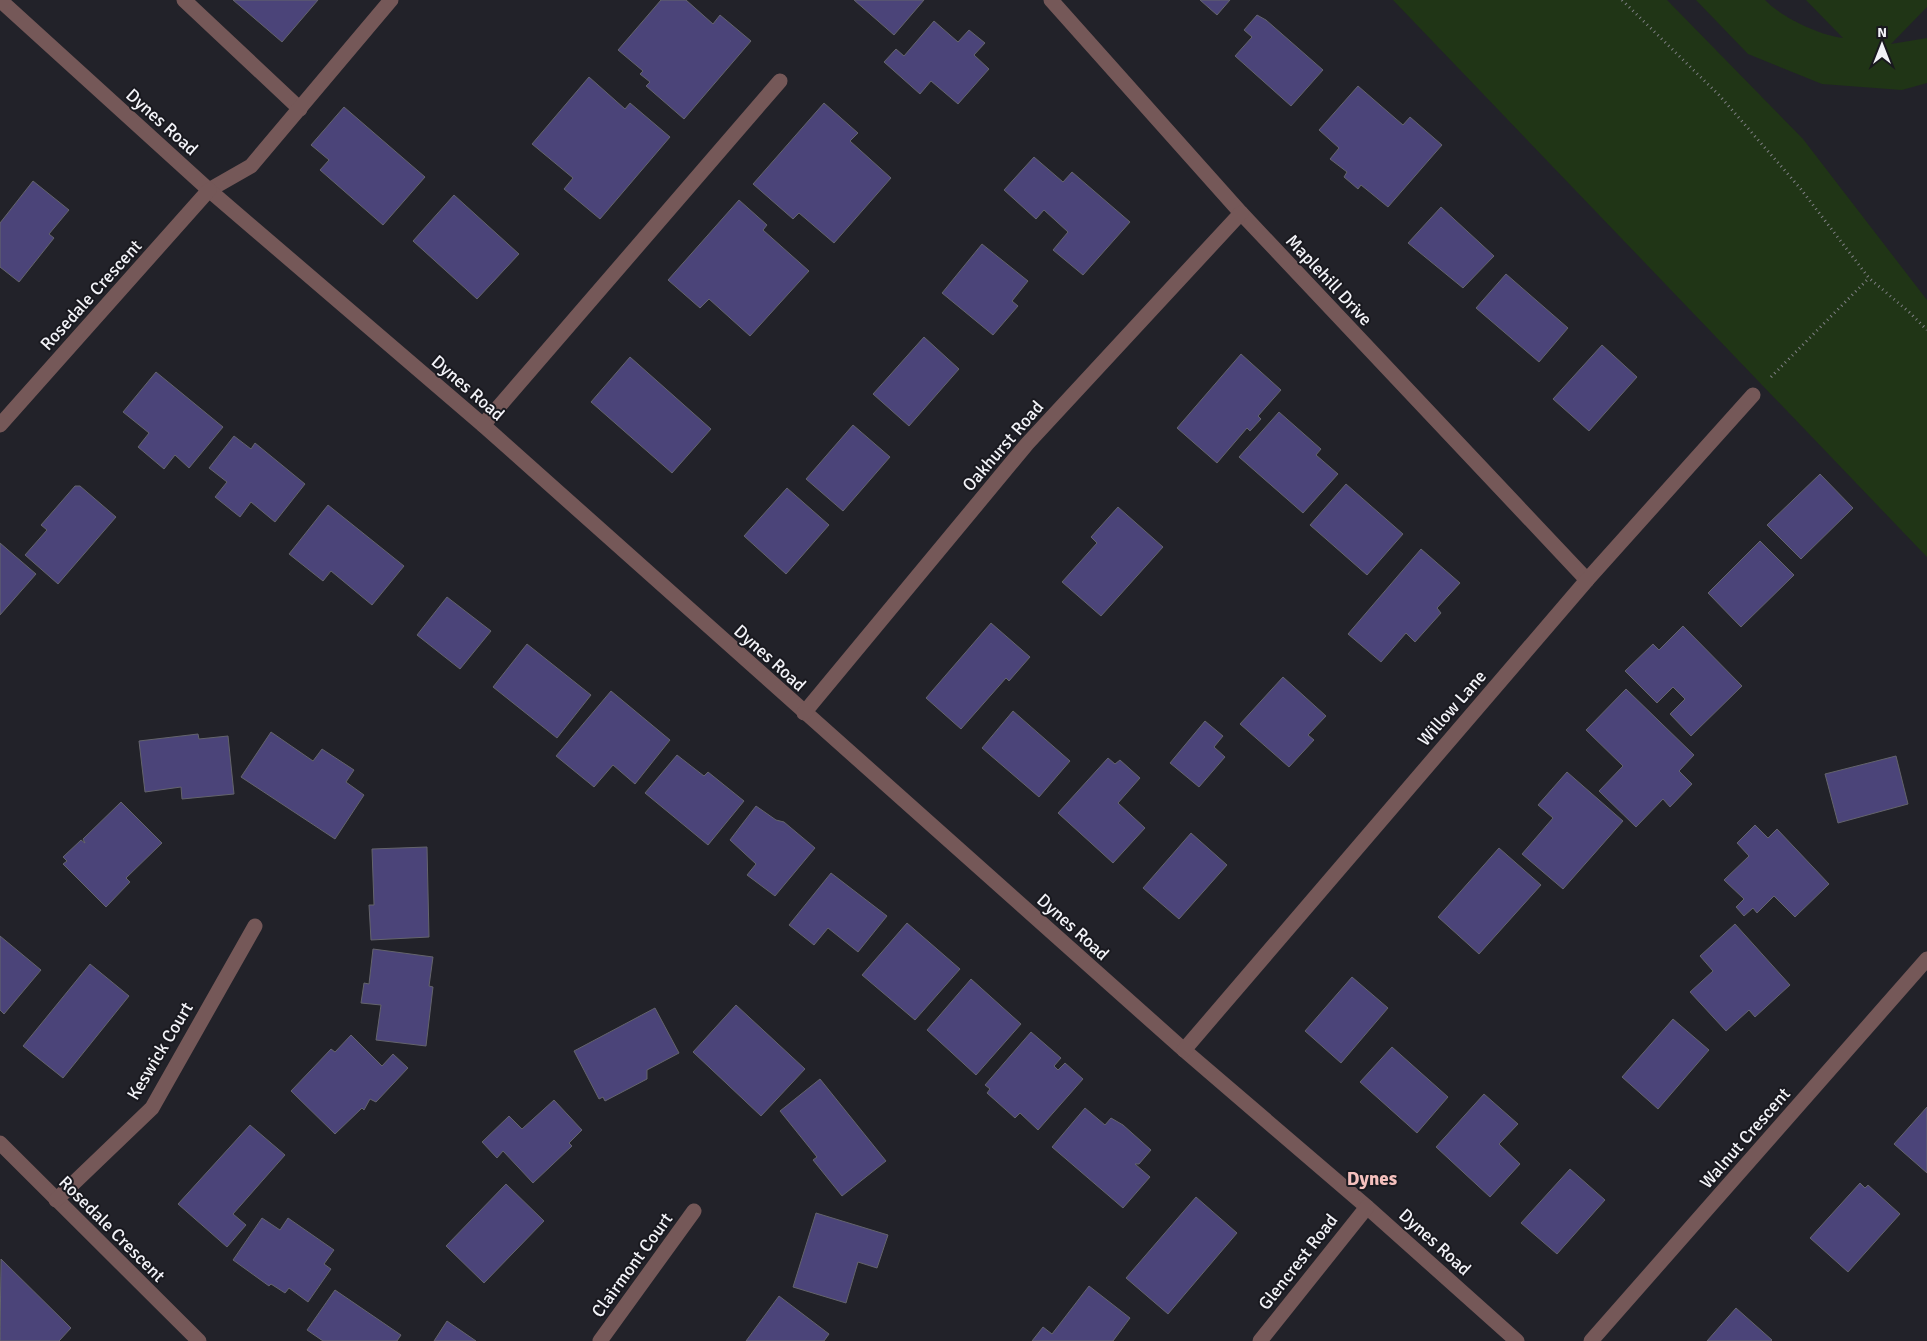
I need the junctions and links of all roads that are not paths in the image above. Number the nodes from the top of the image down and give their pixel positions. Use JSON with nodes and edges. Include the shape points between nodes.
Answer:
{"nodes":[{"id":1,"x":0,"y":0,"type":"edge"},
{"id":2,"x":184,"y":0,"type":"edge"},
{"id":3,"x":391,"y":0,"type":"edge"},
{"id":4,"x":1051,"y":0,"type":"edge"},
{"id":5,"x":780,"y":82,"type":"dead end"},
{"id":6,"x":300,"y":109,"type":"junction"},
{"id":7,"x":209,"y":190,"type":"junction"},
{"id":8,"x":1241,"y":213,"type":"junction"},
{"id":9,"x":1753,"y":395,"type":"road end"},
{"id":10,"x":0,"y":425,"type":"edge"},
{"id":11,"x":483,"y":425,"type":"junction"},
{"id":12,"x":1587,"y":580,"type":"junction"},
{"id":13,"x":804,"y":713,"type":"junction"},
{"id":14,"x":254,"y":926,"type":"dead end"},
{"id":15,"x":1927,"y":959,"type":"edge"},
{"id":16,"x":1184,"y":1050,"type":"junction"},
{"id":17,"x":0,"y":1143,"type":"edge"},
{"id":18,"x":56,"y":1200,"type":"junction"},
{"id":19,"x":1367,"y":1207,"type":"junction"},
{"id":20,"x":694,"y":1211,"type":"dead end"},
{"id":21,"x":199,"y":1341,"type":"edge"},
{"id":22,"x":600,"y":1341,"type":"edge"},
{"id":23,"x":1260,"y":1341,"type":"edge"},
{"id":24,"x":1517,"y":1341,"type":"edge"},
{"id":25,"x":1591,"y":1341,"type":"edge"}],
"edges":[{"from":1,"to":7,"type":"street","name":"Dynes Road"},
{"from":2,"to":6,"type":"street"},
{"from":3,"to":6,"type":"street","name":"Rosedale Crescent"},
{"from":4,"to":8,"type":"street","name":"Maplehill Drive"},
{"from":5,"to":11,"type":"street"},
{"from":6,"to":7,"type":"street","name":"Rosedale Crescent","via":[[252,166]]},
{"from":7,"to":10,"type":"street","name":"Rosedale Crescent"},
{"from":7,"to":11,"type":"street","name":"Dynes Road"},
{"from":8,"to":12,"type":"street","name":"Maplehill Drive"},
{"from":8,"to":13,"type":"street","name":"Oakhurst Road","via":[[1027,444]]},
{"from":9,"to":12,"type":"street","name":"Willow Lane"},
{"from":11,"to":13,"type":"street","name":"Dynes Road"},
{"from":12,"to":16,"type":"street","name":"Willow Lane"},
{"from":13,"to":16,"type":"street","name":"Dynes Road"},
{"from":14,"to":18,"type":"street","name":"Keswick Court","via":[[152,1108]]},
{"from":15,"to":25,"type":"street","name":"Walnut Crescent"},
{"from":16,"to":19,"type":"street","name":"Dynes Road"},
{"from":17,"to":18,"type":"street","name":"Rosedale Crescent"},
{"from":18,"to":21,"type":"street","name":"Rosedale Crescent"},
{"from":19,"to":23,"type":"street","name":"Glencrest Road"},
{"from":19,"to":24,"type":"street","name":"Dynes Road"},
{"from":20,"to":22,"type":"street","name":"Clairmont Court"}]}
